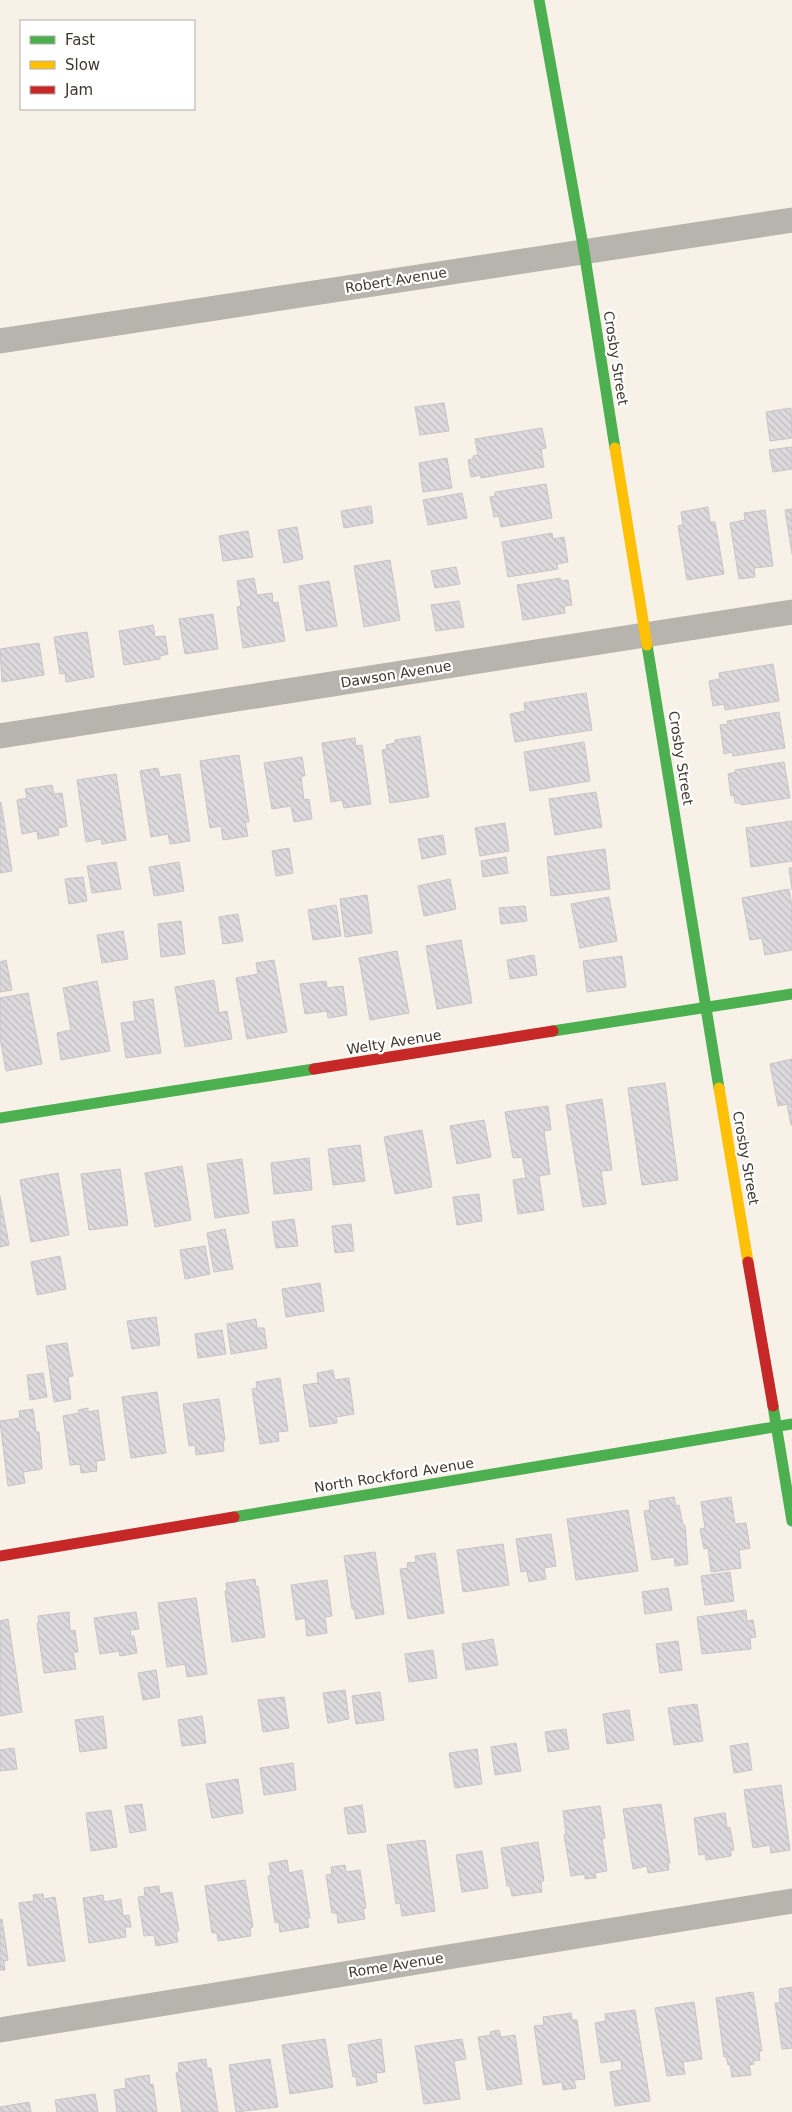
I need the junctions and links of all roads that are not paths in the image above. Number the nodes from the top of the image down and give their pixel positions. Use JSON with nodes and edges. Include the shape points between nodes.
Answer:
{"nodes":[{"id":1,"x":539,"y":0,"type":"edge"},
{"id":2,"x":792,"y":220,"type":"edge"},
{"id":3,"x":584,"y":251,"type":"junction"},
{"id":4,"x":0,"y":341,"type":"edge"},
{"id":5,"x":792,"y":612,"type":"edge"},
{"id":6,"x":646,"y":635,"type":"junction"},
{"id":7,"x":0,"y":736,"type":"edge"},
{"id":8,"x":792,"y":994,"type":"edge"},
{"id":9,"x":705,"y":1008,"type":"junction"},
{"id":10,"x":0,"y":1118,"type":"edge"},
{"id":11,"x":792,"y":1424,"type":"edge"},
{"id":12,"x":777,"y":1426,"type":"junction"},
{"id":13,"x":792,"y":1522,"type":"edge"},
{"id":14,"x":0,"y":1556,"type":"edge"},
{"id":15,"x":792,"y":1901,"type":"edge"},
{"id":16,"x":0,"y":2030,"type":"edge"}],
"edges":[{"from":1,"to":3,"type":"street","name":"Crosby Street"},
{"from":2,"to":3,"type":"street","name":"Robert Avenue"},
{"from":3,"to":4,"type":"street","name":"Robert Avenue"},
{"from":3,"to":6,"type":"street","name":"Crosby Street"},
{"from":5,"to":6,"type":"street","name":"Dawson Avenue"},
{"from":6,"to":7,"type":"street","name":"Dawson Avenue"},
{"from":6,"to":9,"type":"street","name":"Crosby Street"},
{"from":8,"to":9,"type":"street","name":"Welty Avenue"},
{"from":9,"to":10,"type":"street","name":"Welty Avenue"},
{"from":9,"to":12,"type":"street","name":"Crosby Street"},
{"from":11,"to":12,"type":"street","name":"North Rockford Avenue"},
{"from":12,"to":13,"type":"street","name":"Crosby Street"},
{"from":12,"to":14,"type":"street","name":"North Rockford Avenue"},
{"from":15,"to":16,"type":"street","name":"Rome Avenue"}]}
